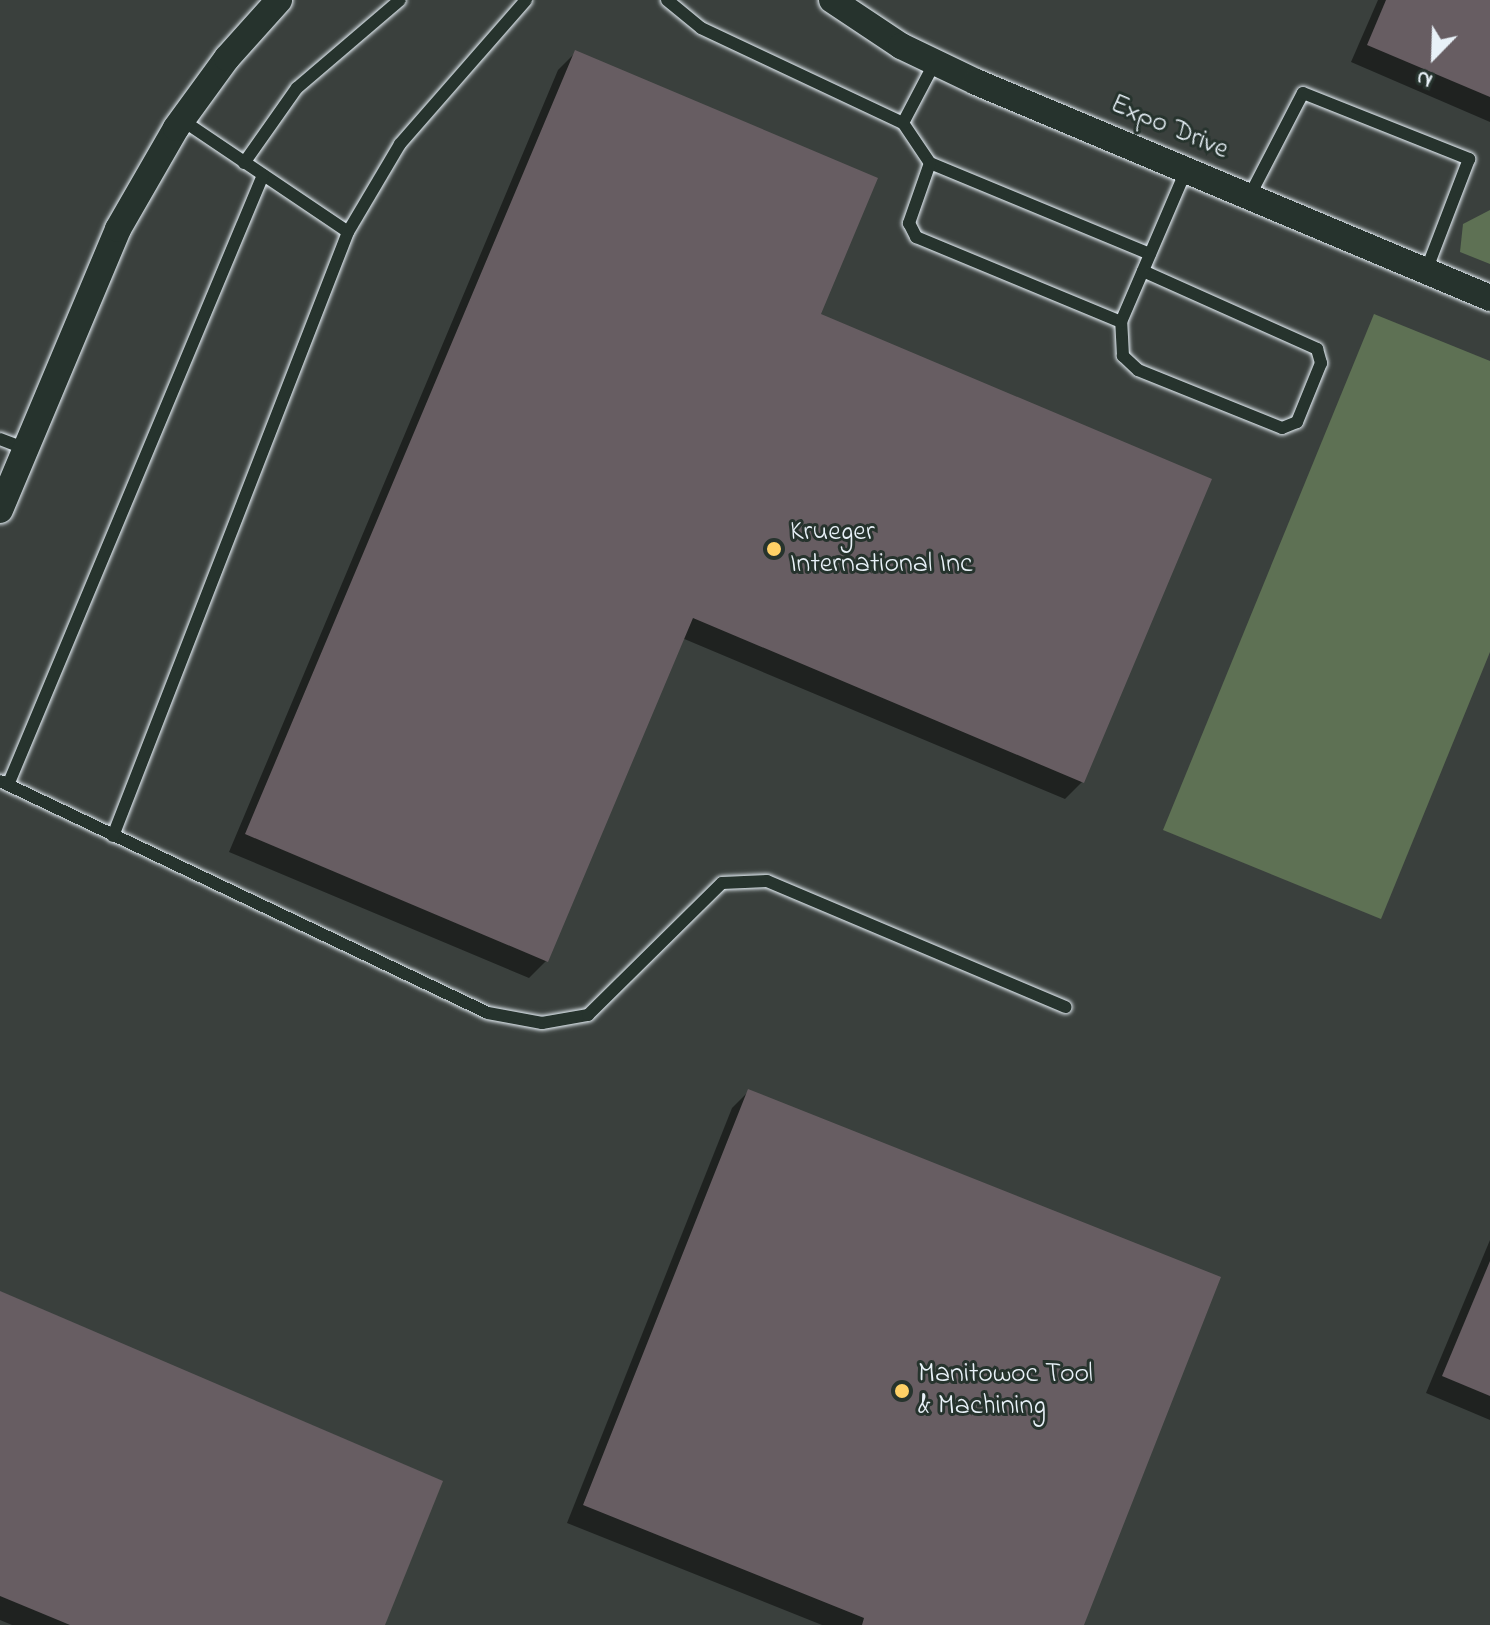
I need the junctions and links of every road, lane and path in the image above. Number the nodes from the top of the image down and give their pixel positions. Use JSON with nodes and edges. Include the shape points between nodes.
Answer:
{"nodes":[{"id":1,"x":279,"y":0,"type":"edge"},
{"id":2,"x":400,"y":0,"type":"edge"},
{"id":3,"x":526,"y":0,"type":"edge"},
{"id":4,"x":667,"y":0,"type":"edge"},
{"id":5,"x":832,"y":0,"type":"edge"},
{"id":6,"x":935,"y":62,"type":"junction"},
{"id":7,"x":182,"y":120,"type":"junction"},
{"id":8,"x":903,"y":123,"type":"junction"},
{"id":9,"x":244,"y":163,"type":"junction"},
{"id":10,"x":930,"y":163,"type":"junction"},
{"id":11,"x":1186,"y":170,"type":"junction"},
{"id":12,"x":263,"y":175,"type":"junction"},
{"id":13,"x":1249,"y":197,"type":"junction"},
{"id":14,"x":348,"y":232,"type":"junction"},
{"id":15,"x":1150,"y":254,"type":"junction"},
{"id":16,"x":1143,"y":271,"type":"junction"},
{"id":17,"x":1426,"y":271,"type":"junction"},
{"id":18,"x":1490,"y":298,"type":"edge"},
{"id":19,"x":1121,"y":322,"type":"junction"},
{"id":20,"x":0,"y":439,"type":"edge"},
{"id":21,"x":26,"y":449,"type":"junction"},
{"id":22,"x":0,"y":510,"type":"edge"},
{"id":23,"x":4,"y":783,"type":"edge"},
{"id":24,"x":113,"y":836,"type":"junction"},
{"id":25,"x":1065,"y":1007,"type":"dead end"}],
"edges":[{"from":1,"to":7,"type":"street"},
{"from":2,"to":9,"type":"lane","via":[[297,88]]},
{"from":3,"to":14,"type":"lane","via":[[400,144]]},
{"from":4,"to":8,"type":"lane","via":[[701,28]]},
{"from":5,"to":6,"type":"street","name":"Expo Drive"},
{"from":6,"to":8,"type":"lane"},
{"from":6,"to":11,"type":"street","name":"Expo Drive"},
{"from":7,"to":9,"type":"lane"},
{"from":7,"to":21,"type":"street","via":[[118,229]]},
{"from":8,"to":10,"type":"lane"},
{"from":9,"to":12,"type":"lane"},
{"from":10,"to":15,"type":"lane"},
{"from":10,"to":19,"type":"lane","via":[[909,223],[916,237]]},
{"from":11,"to":13,"type":"street","name":"Expo Drive"},
{"from":11,"to":15,"type":"lane"},
{"from":12,"to":14,"type":"lane"},
{"from":12,"to":23,"type":"lane"},
{"from":13,"to":17,"type":"street","name":"Expo Drive"},
{"from":13,"to":17,"type":"lane","via":[[1303,93],[1469,159]]},
{"from":14,"to":24,"type":"lane"},
{"from":15,"to":16,"type":"lane"},
{"from":16,"to":19,"type":"lane"},
{"from":16,"to":19,"type":"lane","via":[[1317,349],[1321,363],[1297,422],[1282,428],[1138,370],[1123,356]]},
{"from":17,"to":18,"type":"street","name":"Expo Drive"},
{"from":20,"to":21,"type":"lane"},
{"from":21,"to":22,"type":"street"},
{"from":23,"to":24,"type":"lane"},
{"from":24,"to":25,"type":"lane","via":[[488,1013],[542,1023],[588,1015],[722,883],[767,881]]}]}
